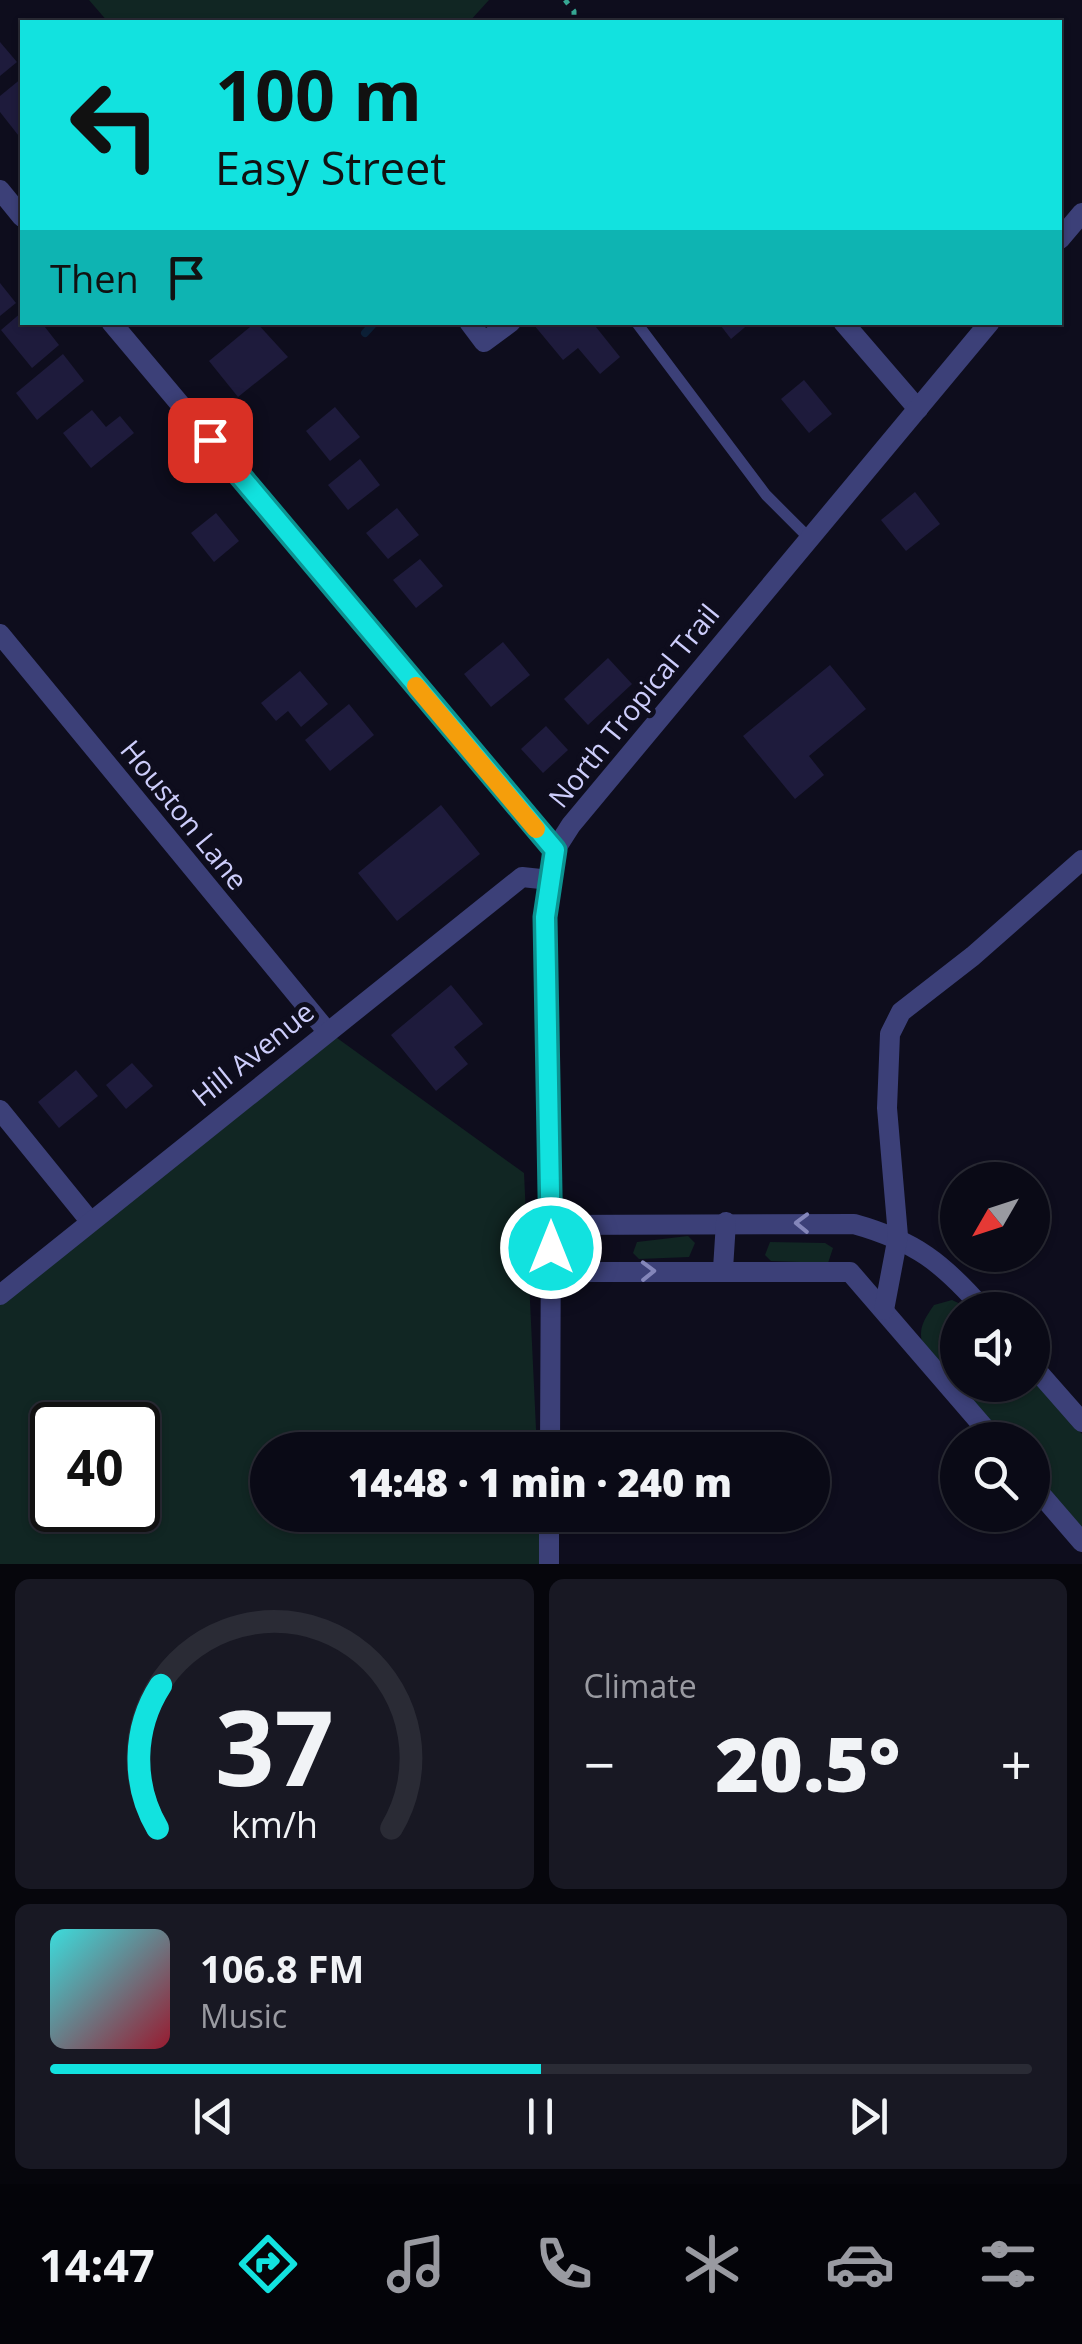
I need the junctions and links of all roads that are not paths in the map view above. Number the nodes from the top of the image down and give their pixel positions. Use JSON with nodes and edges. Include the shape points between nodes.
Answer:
{"nodes":[{"id":1,"x":0,"y":190,"type":"edge"},
{"id":2,"x":1082,"y":213,"type":"edge"},
{"id":3,"x":20,"y":215,"type":"edge"},
{"id":4,"x":1062,"y":238,"type":"edge"},
{"id":5,"x":114,"y":325,"type":"edge"},
{"id":6,"x":471,"y":325,"type":"edge"},
{"id":7,"x":507,"y":325,"type":"edge"},
{"id":8,"x":638,"y":325,"type":"edge"},
{"id":9,"x":846,"y":325,"type":"edge"},
{"id":10,"x":988,"y":325,"type":"edge"},
{"id":11,"x":918,"y":409,"type":"junction"},
{"id":12,"x":808,"y":538,"type":"junction"},
{"id":13,"x":0,"y":634,"type":"edge"},
{"id":14,"x":555,"y":850,"type":"junction"},
{"id":15,"x":1082,"y":860,"type":"edge"},
{"id":16,"x":550,"y":880,"type":"junction"},
{"id":17,"x":326,"y":1030,"type":"junction"},
{"id":18,"x":0,"y":1110,"type":"edge"},
{"id":19,"x":90,"y":1221,"type":"junction"},
{"id":20,"x":726,"y":1222,"type":"junction"},
{"id":21,"x":551,"y":1225,"type":"junction"},
{"id":22,"x":898,"y":1236,"type":"junction"},
{"id":23,"x":723,"y":1269,"type":"junction"},
{"id":24,"x":551,"y":1272,"type":"junction"},
{"id":25,"x":969,"y":1292,"type":"edge"},
{"id":26,"x":0,"y":1295,"type":"edge"},
{"id":27,"x":884,"y":1310,"type":"junction"},
{"id":28,"x":1050,"y":1386,"type":"edge"},
{"id":29,"x":980,"y":1422,"type":"edge"},
{"id":30,"x":1082,"y":1422,"type":"edge"},
{"id":31,"x":550,"y":1432,"type":"edge"},
{"id":32,"x":1050,"y":1505,"type":"edge"},
{"id":33,"x":550,"y":1532,"type":"edge"},
{"id":34,"x":1082,"y":1542,"type":"edge"},
{"id":35,"x":549,"y":1564,"type":"edge"}],
"edges":[{"from":1,"to":3,"type":"street"},
{"from":2,"to":4,"type":"street"},
{"from":5,"to":14,"type":"street"},
{"from":6,"to":7,"type":"street","via":[[484,342]]},
{"from":8,"to":12,"type":"lane","via":[[766,495]]},
{"from":9,"to":11,"type":"street"},
{"from":10,"to":11,"type":"street","name":"North Tropical Trail"},
{"from":11,"to":12,"type":"street","name":"North Tropical Trail"},
{"from":12,"to":14,"type":"street","name":"North Tropical Trail"},
{"from":13,"to":17,"type":"street","name":"Houston Lane"},
{"from":14,"to":16,"type":"street","name":"North Tropical Trail"},
{"from":15,"to":22,"type":"street","via":[[901,1012],[890,1034],[887,1108]]},
{"from":16,"to":17,"type":"street","name":"Hill Avenue","via":[[522,877]]},
{"from":16,"to":21,"type":"street","name":"North Tropical Trail","via":[[545,917]]},
{"from":17,"to":19,"type":"street","name":"Hill Avenue"},
{"from":18,"to":19,"type":"street"},
{"from":19,"to":26,"type":"street","name":"Hill Avenue"},
{"from":20,"to":21,"type":"street"},
{"from":22,"to":20,"type":"street","one_way":true,"via":[[854,1224]]},
{"from":20,"to":23,"type":"street"},
{"from":21,"to":24,"type":"street","name":"North Tropical Trail"},
{"from":22,"to":25,"type":"street","via":[[948,1268]]},
{"from":22,"to":27,"type":"street"},
{"from":24,"to":23,"type":"street","one_way":true},
{"from":23,"to":27,"type":"street","via":[[850,1272]]},
{"from":24,"to":31,"type":"street","name":"North Tropical Trail"},
{"from":27,"to":29,"type":"street"},
{"from":28,"to":30,"type":"street"},
{"from":32,"to":34,"type":"street"},
{"from":33,"to":35,"type":"street"}]}
